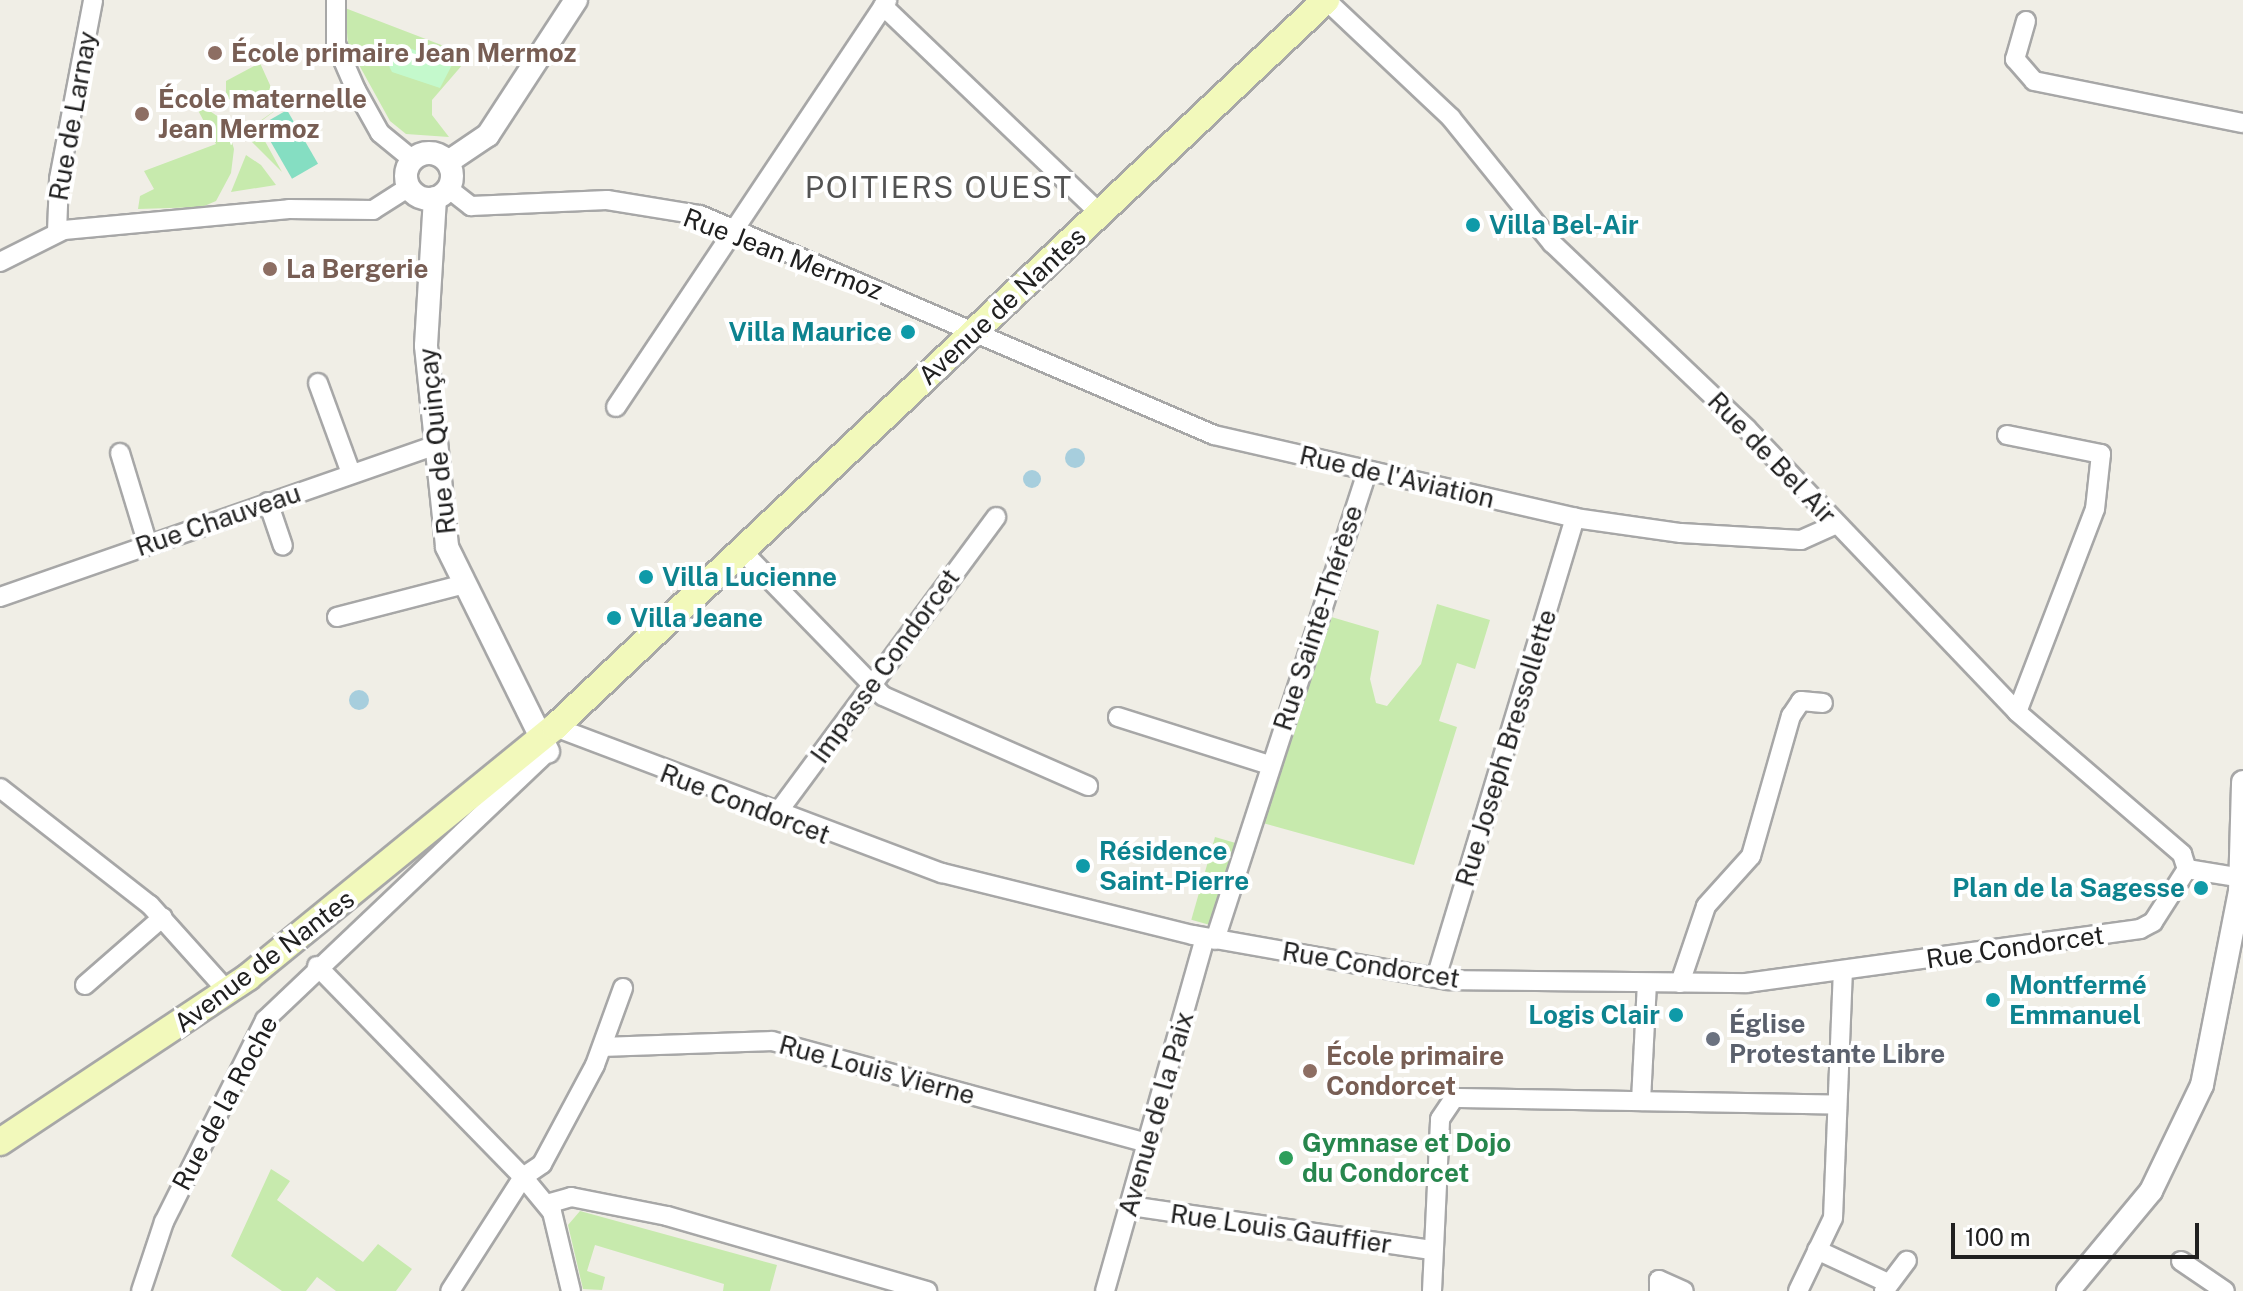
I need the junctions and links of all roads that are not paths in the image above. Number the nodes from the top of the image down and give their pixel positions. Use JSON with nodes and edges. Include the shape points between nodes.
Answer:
{"nodes":[{"id":1,"x":93,"y":0,"type":"edge"},
{"id":2,"x":336,"y":0,"type":"edge"},
{"id":3,"x":576,"y":0,"type":"edge"},
{"id":4,"x":1326,"y":0,"type":"edge"},
{"id":5,"x":885,"y":3,"type":"edge"},
{"id":6,"x":2026,"y":21,"type":"dead end"},
{"id":7,"x":2243,"y":123,"type":"edge"},
{"id":8,"x":413,"y":160,"type":"junction"},
{"id":9,"x":448,"y":162,"type":"junction"},
{"id":10,"x":409,"y":187,"type":"junction"},
{"id":11,"x":442,"y":193,"type":"junction"},
{"id":12,"x":1101,"y":214,"type":"junction"},
{"id":13,"x":738,"y":231,"type":"junction"},
{"id":14,"x":57,"y":232,"type":"junction"},
{"id":15,"x":0,"y":262,"type":"edge"},
{"id":16,"x":974,"y":332,"type":"junction"},
{"id":17,"x":318,"y":383,"type":"dead end"},
{"id":18,"x":616,"y":407,"type":"dead end"},
{"id":19,"x":2007,"y":435,"type":"dead end"},
{"id":20,"x":436,"y":445,"type":"junction"},
{"id":21,"x":120,"y":453,"type":"dead end"},
{"id":22,"x":1367,"y":471,"type":"junction"},
{"id":23,"x":351,"y":473,"type":"junction"},
{"id":24,"x":268,"y":502,"type":"junction"},
{"id":25,"x":996,"y":517,"type":"dead end"},
{"id":26,"x":1575,"y":518,"type":"junction"},
{"id":27,"x":1837,"y":524,"type":"junction"},
{"id":28,"x":148,"y":545,"type":"junction"},
{"id":29,"x":283,"y":546,"type":"dead end"},
{"id":30,"x":745,"y":554,"type":"junction"},
{"id":31,"x":465,"y":584,"type":"junction"},
{"id":32,"x":0,"y":597,"type":"edge"},
{"id":33,"x":337,"y":617,"type":"dead end"},
{"id":34,"x":872,"y":685,"type":"junction"},
{"id":35,"x":1823,"y":703,"type":"dead end"},
{"id":36,"x":2017,"y":712,"type":"junction"},
{"id":37,"x":1118,"y":717,"type":"dead end"},
{"id":38,"x":553,"y":738,"type":"junction"},
{"id":39,"x":1269,"y":765,"type":"junction"},
{"id":40,"x":2243,"y":782,"type":"edge"},
{"id":41,"x":1088,"y":786,"type":"dead end"},
{"id":42,"x":0,"y":788,"type":"edge"},
{"id":43,"x":775,"y":816,"type":"junction"},
{"id":44,"x":2185,"y":862,"type":"junction"},
{"id":45,"x":2242,"y":878,"type":"edge"},
{"id":46,"x":163,"y":917,"type":"junction"},
{"id":47,"x":1210,"y":939,"type":"junction"},
{"id":48,"x":317,"y":966,"type":"junction"},
{"id":49,"x":1843,"y":972,"type":"junction"},
{"id":50,"x":1436,"y":978,"type":"junction"},
{"id":51,"x":1647,"y":983,"type":"junction"},
{"id":52,"x":1680,"y":983,"type":"junction"},
{"id":53,"x":85,"y":985,"type":"dead end"},
{"id":54,"x":623,"y":988,"type":"dead end"},
{"id":55,"x":228,"y":992,"type":"junction"},
{"id":56,"x":603,"y":1047,"type":"junction"},
{"id":57,"x":1641,"y":1101,"type":"junction"},
{"id":58,"x":1837,"y":1105,"type":"junction"},
{"id":59,"x":0,"y":1142,"type":"edge"},
{"id":60,"x":1147,"y":1143,"type":"junction"},
{"id":61,"x":523,"y":1177,"type":"junction"},
{"id":62,"x":547,"y":1204,"type":"junction"},
{"id":63,"x":1130,"y":1206,"type":"junction"},
{"id":64,"x":1433,"y":1250,"type":"junction"},
{"id":65,"x":1817,"y":1250,"type":"junction"},
{"id":66,"x":1907,"y":1261,"type":"dead end"},
{"id":67,"x":2181,"y":1261,"type":"dead end"},
{"id":68,"x":2201,"y":1285,"type":"edge"},
{"id":69,"x":1886,"y":1287,"type":"edge"},
{"id":70,"x":141,"y":1291,"type":"edge"},
{"id":71,"x":450,"y":1291,"type":"edge"},
{"id":72,"x":571,"y":1291,"type":"edge"},
{"id":73,"x":927,"y":1291,"type":"edge"},
{"id":74,"x":1105,"y":1291,"type":"edge"},
{"id":75,"x":1432,"y":1291,"type":"edge"},
{"id":76,"x":1659,"y":1291,"type":"edge"},
{"id":77,"x":1684,"y":1291,"type":"edge"},
{"id":78,"x":1798,"y":1291,"type":"edge"},
{"id":79,"x":2068,"y":1291,"type":"edge"},
{"id":80,"x":2225,"y":1291,"type":"edge"}],
"edges":[{"from":1,"to":14,"type":"street","name":"Rue de Larnay","via":[[59,179]]},
{"from":2,"to":8,"type":"street","via":[[336,44],[356,90],[380,133]]},
{"from":3,"to":9,"type":"street","via":[[488,135]]},
{"from":4,"to":12,"type":"main road","name":"Avenue de Nantes"},
{"from":4,"to":27,"type":"street","name":"Rue de Bel Air","via":[[1451,118],[1552,243]]},
{"from":5,"to":12,"type":"street"},
{"from":5,"to":13,"type":"street"},
{"from":6,"to":7,"type":"street","via":[[2015,59],[2034,81]]},
{"from":8,"to":9,"type":"street","via":[[428,153]]},
{"from":8,"to":10,"type":"street"},
{"from":9,"to":11,"type":"street","name":"Rue de Quinçay"},
{"from":10,"to":11,"type":"street"},
{"from":10,"to":14,"type":"street","via":[[373,210],[277,210]]},
{"from":11,"to":13,"type":"street","name":"Rue Jean Mermoz","via":[[471,206],[607,200],[700,215]]},
{"from":11,"to":20,"type":"street","name":"Rue de Quinçay","via":[[426,346]]},
{"from":12,"to":16,"type":"main road","name":"Avenue de Nantes"},
{"from":13,"to":16,"type":"street","name":"Rue Jean Mermoz"},
{"from":13,"to":18,"type":"street"},
{"from":14,"to":15,"type":"street"},
{"from":16,"to":22,"type":"street","name":"Rue de l'Aviation","via":[[1214,435]]},
{"from":16,"to":30,"type":"main road","name":"Avenue de Nantes"},
{"from":17,"to":23,"type":"street"},
{"from":19,"to":36,"type":"street","via":[[2101,454],[2095,509]]},
{"from":20,"to":23,"type":"street","name":"Rue Chauveau"},
{"from":20,"to":31,"type":"street","name":"Rue de Quinçay","via":[[447,547]]},
{"from":21,"to":28,"type":"street"},
{"from":22,"to":26,"type":"street","name":"Rue de l'Aviation"},
{"from":22,"to":39,"type":"street","name":"Rue Sainte-Thérèse"},
{"from":23,"to":24,"type":"street","name":"Rue Chauveau"},
{"from":24,"to":28,"type":"street","name":"Rue Chauveau"},
{"from":24,"to":29,"type":"street"},
{"from":25,"to":34,"type":"street","name":"Impasse Condorcet"},
{"from":26,"to":27,"type":"street","name":"Rue de l'Aviation","via":[[1801,540]]},
{"from":26,"to":50,"type":"street","name":"Rue Joseph Bressollette"},
{"from":27,"to":36,"type":"street","name":"Rue de Bel Air"},
{"from":28,"to":32,"type":"street","name":"Rue Chauveau"},
{"from":30,"to":34,"type":"street"},
{"from":30,"to":38,"type":"main road","name":"Avenue de Nantes"},
{"from":31,"to":33,"type":"street"},
{"from":31,"to":38,"type":"street","name":"Rue de Quinçay"},
{"from":34,"to":41,"type":"street"},
{"from":34,"to":43,"type":"street","name":"Impasse Condorcet"},
{"from":35,"to":52,"type":"street","via":[[1801,701],[1791,716],[1751,856],[1706,906]]},
{"from":36,"to":44,"type":"street","name":"Rue de Bel Air"},
{"from":37,"to":39,"type":"street","name":"Rue Sainte-Thérèse"},
{"from":38,"to":43,"type":"street","name":"Rue Condorcet"},
{"from":38,"to":48,"type":"street","name":"Rue de la Roche"},
{"from":38,"to":55,"type":"main road","name":"Avenue de Nantes","via":[[512,760]]},
{"from":39,"to":47,"type":"street","name":"Rue Sainte-Thérèse"},
{"from":40,"to":45,"type":"street"},
{"from":42,"to":46,"type":"street"},
{"from":43,"to":47,"type":"street","name":"Rue Condorcet","via":[[942,873]]},
{"from":44,"to":45,"type":"street"},
{"from":44,"to":49,"type":"street","name":"Rue Condorcet","via":[[2147,928]]},
{"from":45,"to":79,"type":"street","via":[[2202,1085],[2151,1191]]},
{"from":46,"to":53,"type":"street"},
{"from":46,"to":55,"type":"street"},
{"from":47,"to":50,"type":"street","name":"Rue Condorcet"},
{"from":47,"to":60,"type":"street","name":"Avenue de la Paix"},
{"from":48,"to":61,"type":"street"},
{"from":48,"to":70,"type":"street","name":"Rue de la Roche","via":[[257,1032],[164,1222]]},
{"from":49,"to":52,"type":"street","name":"Rue Condorcet"},
{"from":49,"to":58,"type":"street"},
{"from":50,"to":51,"type":"street","name":"Rue Condorcet"},
{"from":51,"to":52,"type":"street","name":"Rue Condorcet"},
{"from":51,"to":57,"type":"street"},
{"from":54,"to":56,"type":"street"},
{"from":55,"to":59,"type":"main road","name":"Avenue de Nantes"},
{"from":56,"to":60,"type":"street","name":"Rue Louis Vierne","via":[[772,1041]]},
{"from":56,"to":61,"type":"street","via":[[542,1164]]},
{"from":57,"to":58,"type":"street"},
{"from":57,"to":64,"type":"street","via":[[1449,1101],[1440,1119]]},
{"from":58,"to":65,"type":"street","via":[[1833,1218]]},
{"from":60,"to":63,"type":"street","name":"Avenue de la Paix"},
{"from":61,"to":62,"type":"street"},
{"from":61,"to":71,"type":"street"},
{"from":62,"to":72,"type":"street"},
{"from":62,"to":73,"type":"street","via":[[571,1197],[667,1216]]},
{"from":63,"to":64,"type":"street","name":"Rue Louis Gauffier"},
{"from":63,"to":74,"type":"street","name":"Avenue de la Paix"},
{"from":64,"to":75,"type":"street"},
{"from":65,"to":69,"type":"street"},
{"from":65,"to":78,"type":"street"},
{"from":66,"to":69,"type":"street"},
{"from":67,"to":68,"type":"street"},
{"from":68,"to":80,"type":"street"},
{"from":76,"to":77,"type":"street","via":[[1659,1280]]}]}
